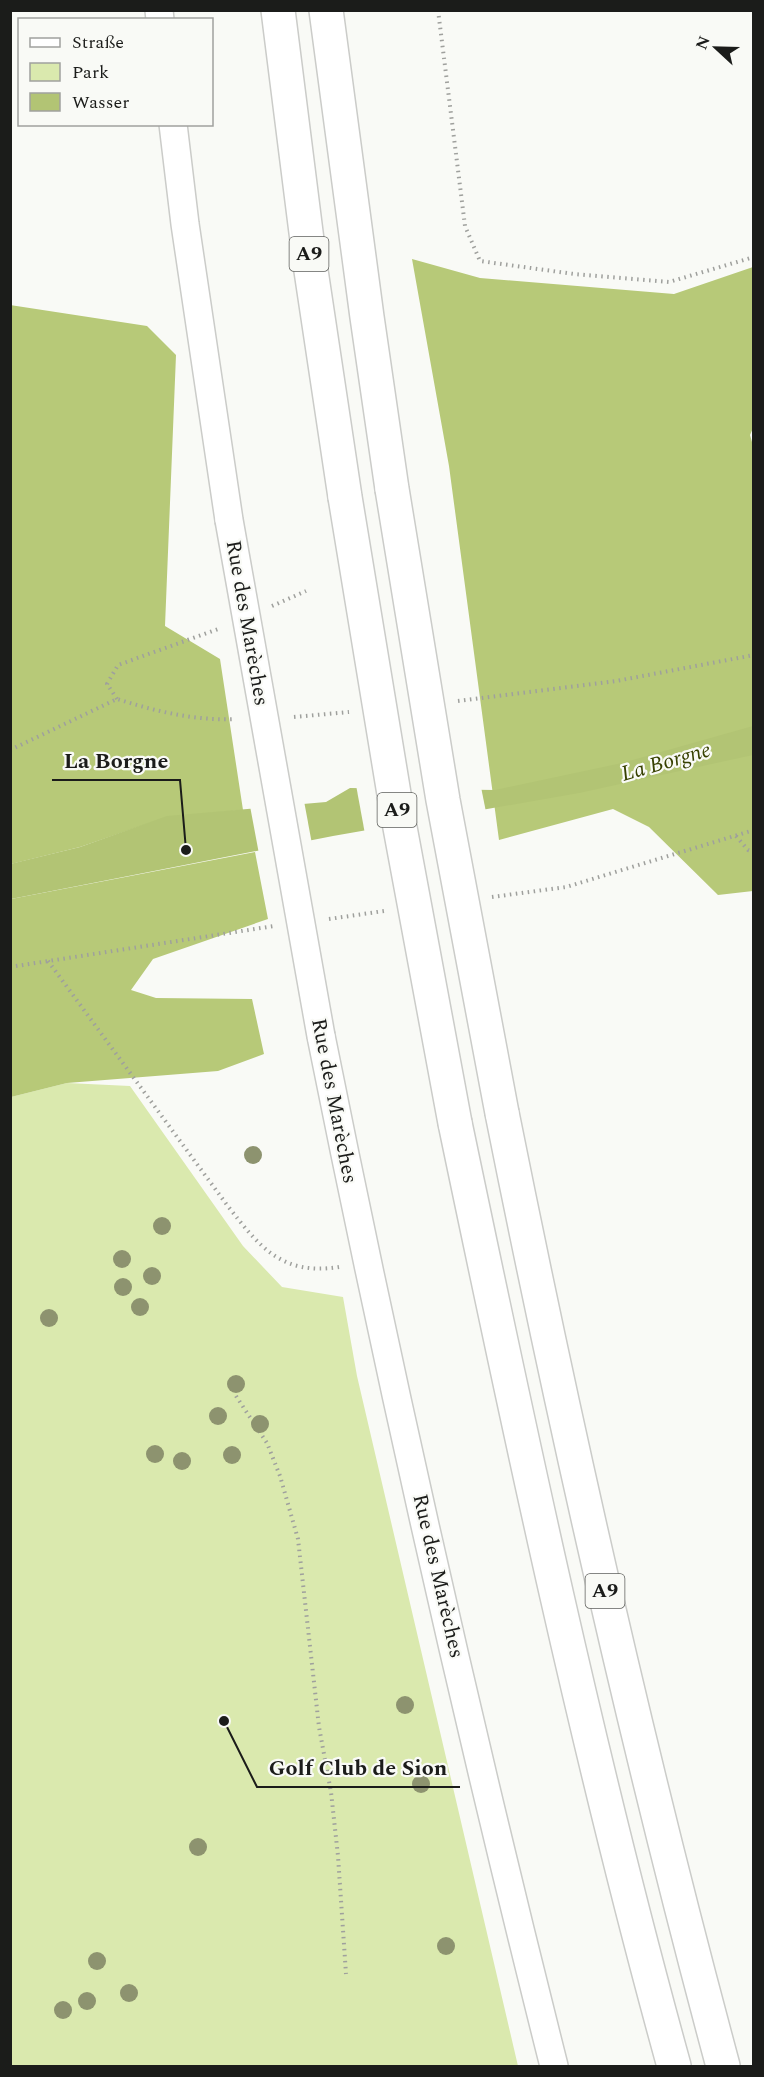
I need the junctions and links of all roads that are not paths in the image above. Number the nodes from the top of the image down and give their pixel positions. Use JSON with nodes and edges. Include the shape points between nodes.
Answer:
{"nodes":[{"id":1,"x":278,"y":10,"type":"edge"},
{"id":2,"x":326,"y":10,"type":"edge"},
{"id":3,"x":173,"y":126,"type":"edge"},
{"id":4,"x":554,"y":2067,"type":"edge"},
{"id":5,"x":674,"y":2067,"type":"edge"},
{"id":6,"x":723,"y":2067,"type":"edge"}],
"edges":[{"from":1,"to":5,"type":"highway","number":"A9","bridge":true,"via":[[345,497],[396,806],[455,1123],[572,1662]]},
{"from":2,"to":6,"type":"highway","number":"A9","bridge":true,"via":[[392,489],[441,789],[502,1113],[592,1538]]},
{"from":3,"to":4,"type":"street","name":"Rue des Marèches","bridge":true,"via":[[229,520],[321,1036],[366,1262]]}]}
